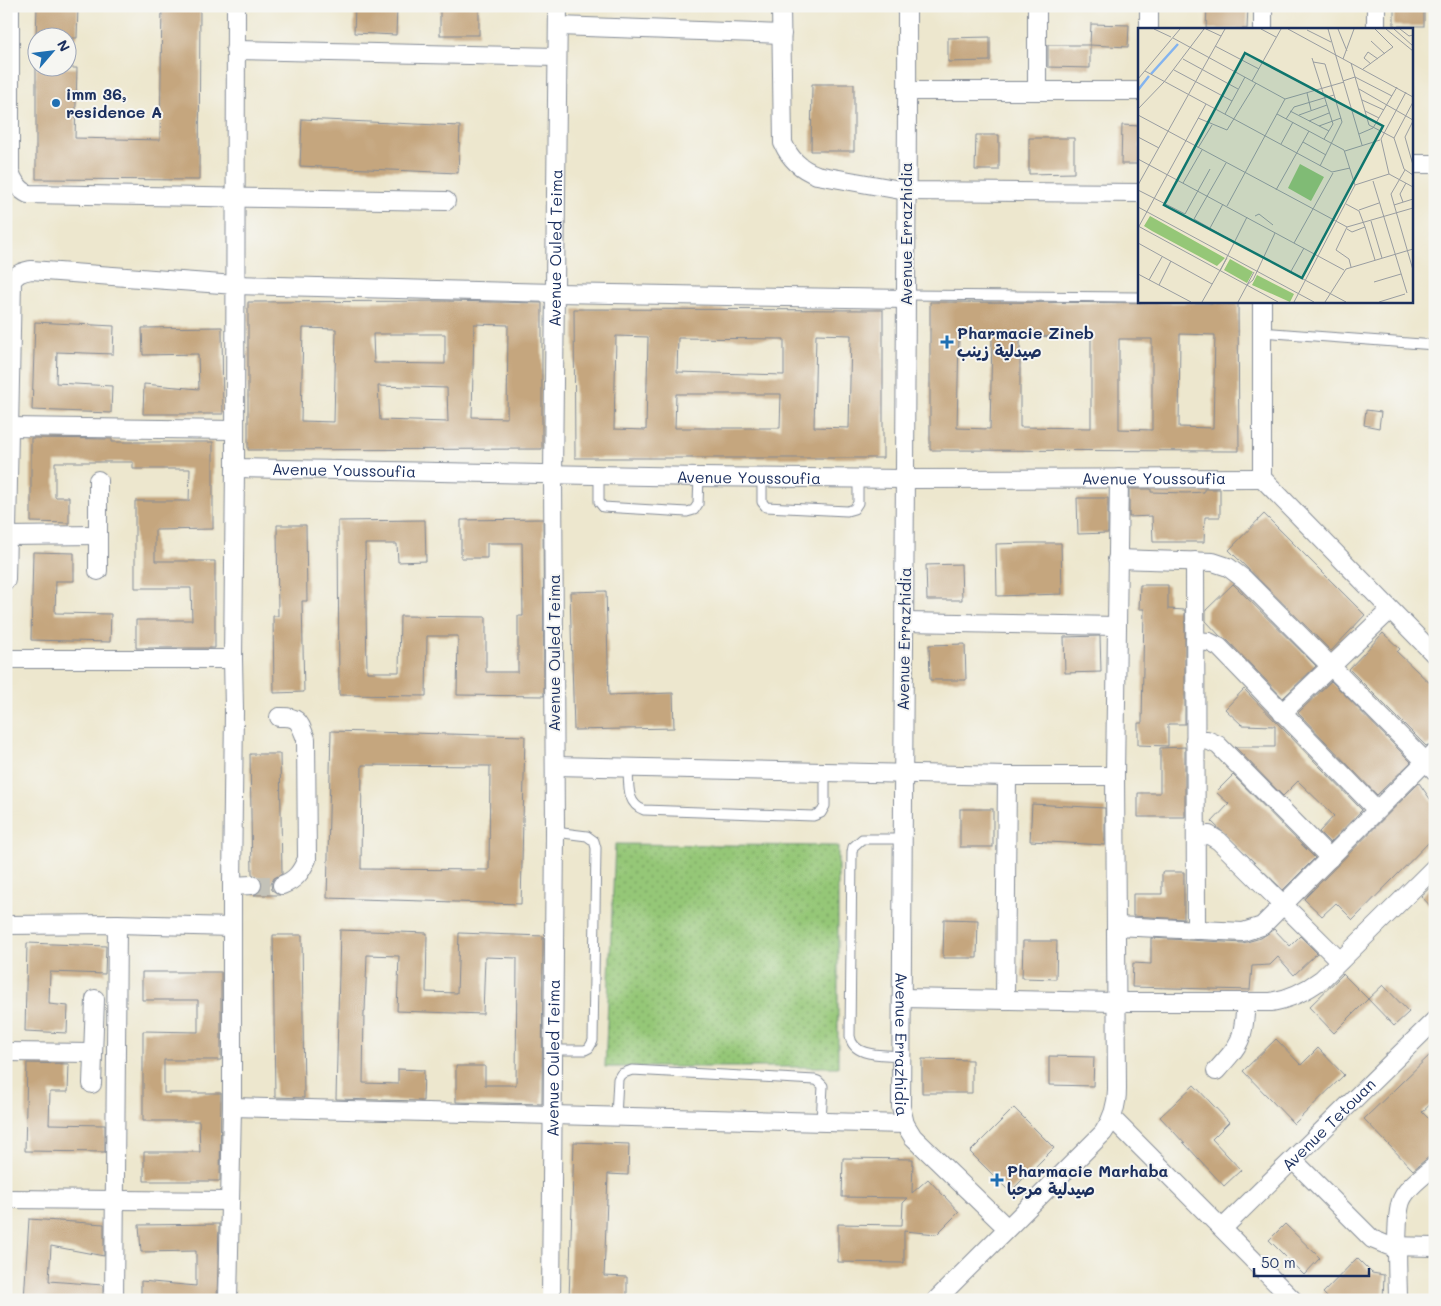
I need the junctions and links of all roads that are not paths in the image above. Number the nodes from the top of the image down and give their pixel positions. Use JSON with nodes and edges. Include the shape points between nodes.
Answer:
{"nodes":[{"id":1,"x":10,"y":6,"type":"edge"},
{"id":2,"x":236,"y":6,"type":"edge"},
{"id":3,"x":558,"y":6,"type":"edge"},
{"id":4,"x":781,"y":6,"type":"edge"},
{"id":5,"x":907,"y":6,"type":"edge"},
{"id":6,"x":1037,"y":6,"type":"edge"},
{"id":7,"x":1149,"y":6,"type":"edge"},
{"id":8,"x":1263,"y":6,"type":"edge"},
{"id":9,"x":1376,"y":6,"type":"edge"},
{"id":10,"x":558,"y":26,"type":"junction"},
{"id":11,"x":1149,"y":28,"type":"edge"},
{"id":12,"x":1263,"y":28,"type":"edge"},
{"id":13,"x":1376,"y":28,"type":"edge"},
{"id":14,"x":782,"y":34,"type":"junction"},
{"id":15,"x":235,"y":50,"type":"junction"},
{"id":16,"x":557,"y":57,"type":"junction"},
{"id":17,"x":907,"y":91,"type":"junction"},
{"id":18,"x":1037,"y":91,"type":"junction"},
{"id":19,"x":1138,"y":91,"type":"edge"},
{"id":20,"x":1414,"y":164,"type":"edge"},
{"id":21,"x":1435,"y":164,"type":"edge"},
{"id":22,"x":11,"y":185,"type":"edge"},
{"id":23,"x":906,"y":190,"type":"junction"},
{"id":24,"x":1138,"y":193,"type":"edge"},
{"id":25,"x":235,"y":197,"type":"junction"},
{"id":26,"x":446,"y":201,"type":"dead end"},
{"id":27,"x":235,"y":285,"type":"junction"},
{"id":28,"x":556,"y":293,"type":"junction"},
{"id":29,"x":906,"y":297,"type":"junction"},
{"id":30,"x":1138,"y":297,"type":"edge"},
{"id":31,"x":1262,"y":302,"type":"edge"},
{"id":32,"x":1262,"y":332,"type":"junction"},
{"id":33,"x":1435,"y":346,"type":"edge"},
{"id":34,"x":10,"y":428,"type":"junction"},
{"id":35,"x":235,"y":430,"type":"junction"},
{"id":36,"x":235,"y":468,"type":"junction"},
{"id":37,"x":552,"y":476,"type":"junction"},
{"id":38,"x":599,"y":476,"type":"junction"},
{"id":39,"x":699,"y":477,"type":"junction"},
{"id":40,"x":762,"y":478,"type":"junction"},
{"id":41,"x":1119,"y":478,"type":"junction"},
{"id":42,"x":1262,"y":478,"type":"junction"},
{"id":43,"x":858,"y":479,"type":"junction"},
{"id":44,"x":906,"y":479,"type":"junction"},
{"id":45,"x":98,"y":480,"type":"dead end"},
{"id":46,"x":7,"y":536,"type":"edge"},
{"id":47,"x":98,"y":536,"type":"junction"},
{"id":48,"x":1117,"y":559,"type":"junction"},
{"id":49,"x":1195,"y":561,"type":"junction"},
{"id":50,"x":98,"y":571,"type":"dead end"},
{"id":51,"x":6,"y":580,"type":"edge"},
{"id":52,"x":1390,"y":610,"type":"junction"},
{"id":53,"x":905,"y":622,"type":"junction"},
{"id":54,"x":1117,"y":626,"type":"junction"},
{"id":55,"x":1195,"y":641,"type":"junction"},
{"id":56,"x":1435,"y":655,"type":"edge"},
{"id":57,"x":6,"y":659,"type":"edge"},
{"id":58,"x":233,"y":659,"type":"junction"},
{"id":59,"x":1330,"y":667,"type":"junction"},
{"id":60,"x":1282,"y":712,"type":"junction"},
{"id":61,"x":279,"y":717,"type":"dead end"},
{"id":62,"x":1196,"y":741,"type":"junction"},
{"id":63,"x":1432,"y":762,"type":"edge"},
{"id":64,"x":554,"y":766,"type":"junction"},
{"id":65,"x":628,"y":768,"type":"junction"},
{"id":66,"x":824,"y":772,"type":"junction"},
{"id":67,"x":902,"y":774,"type":"junction"},
{"id":68,"x":1006,"y":776,"type":"junction"},
{"id":69,"x":1115,"y":776,"type":"junction"},
{"id":70,"x":1377,"y":810,"type":"junction"},
{"id":71,"x":555,"y":832,"type":"junction"},
{"id":72,"x":1196,"y":836,"type":"junction"},
{"id":73,"x":902,"y":839,"type":"junction"},
{"id":74,"x":1330,"y":858,"type":"junction"},
{"id":75,"x":1435,"y":867,"type":"edge"},
{"id":76,"x":282,"y":884,"type":"tunnel mouth"},
{"id":77,"x":252,"y":885,"type":"tunnel mouth"},
{"id":78,"x":232,"y":886,"type":"junction"},
{"id":79,"x":1284,"y":905,"type":"junction"},
{"id":80,"x":117,"y":924,"type":"junction"},
{"id":81,"x":6,"y":925,"type":"edge"},
{"id":82,"x":1116,"y":926,"type":"junction"},
{"id":83,"x":232,"y":927,"type":"junction"},
{"id":84,"x":1196,"y":930,"type":"junction"},
{"id":85,"x":1340,"y":961,"type":"junction"},
{"id":86,"x":902,"y":998,"type":"junction"},
{"id":87,"x":95,"y":999,"type":"dead end"},
{"id":88,"x":1005,"y":1000,"type":"junction"},
{"id":89,"x":1116,"y":1002,"type":"junction"},
{"id":90,"x":1246,"y":1002,"type":"junction"},
{"id":91,"x":1435,"y":1020,"type":"edge"},
{"id":92,"x":553,"y":1050,"type":"junction"},
{"id":93,"x":6,"y":1052,"type":"edge"},
{"id":94,"x":93,"y":1053,"type":"junction"},
{"id":95,"x":901,"y":1056,"type":"junction"},
{"id":96,"x":1216,"y":1071,"type":"dead end"},
{"id":97,"x":92,"y":1084,"type":"dead end"},
{"id":98,"x":232,"y":1107,"type":"junction"},
{"id":99,"x":552,"y":1115,"type":"junction"},
{"id":100,"x":616,"y":1117,"type":"junction"},
{"id":101,"x":1112,"y":1118,"type":"junction"},
{"id":102,"x":821,"y":1122,"type":"junction"},
{"id":103,"x":905,"y":1124,"type":"junction"},
{"id":104,"x":1292,"y":1160,"type":"junction"},
{"id":105,"x":1435,"y":1166,"type":"edge"},
{"id":106,"x":6,"y":1199,"type":"edge"},
{"id":107,"x":115,"y":1200,"type":"junction"},
{"id":108,"x":230,"y":1201,"type":"junction"},
{"id":109,"x":1007,"y":1228,"type":"junction"},
{"id":110,"x":1223,"y":1228,"type":"junction"},
{"id":111,"x":1398,"y":1246,"type":"junction"},
{"id":112,"x":1435,"y":1247,"type":"edge"},
{"id":113,"x":114,"y":1300,"type":"edge"},
{"id":114,"x":228,"y":1300,"type":"edge"},
{"id":115,"x":551,"y":1300,"type":"edge"},
{"id":116,"x":936,"y":1300,"type":"edge"},
{"id":117,"x":1293,"y":1300,"type":"edge"},
{"id":118,"x":1398,"y":1300,"type":"edge"}],
"edges":[{"from":1,"to":22,"type":"street"},
{"from":2,"to":15,"type":"street"},
{"from":3,"to":10,"type":"street","name":"Avenue Ouled Teima"},
{"from":4,"to":14,"type":"street"},
{"from":5,"to":17,"type":"street","name":"Avenue Errazhidia"},
{"from":6,"to":18,"type":"street"},
{"from":7,"to":11,"type":"street"},
{"from":8,"to":12,"type":"street"},
{"from":9,"to":13,"type":"street"},
{"from":10,"to":14,"type":"street"},
{"from":10,"to":16,"type":"street","name":"Avenue Ouled Teima"},
{"from":14,"to":23,"type":"street","via":[[783,143],[789,156],[801,168],[817,175]]},
{"from":15,"to":16,"type":"street"},
{"from":15,"to":25,"type":"street"},
{"from":16,"to":28,"type":"street","name":"Avenue Ouled Teima"},
{"from":17,"to":18,"type":"street"},
{"from":17,"to":23,"type":"street","name":"Avenue Errazhidia"},
{"from":18,"to":19,"type":"street"},
{"from":20,"to":21,"type":"street"},
{"from":22,"to":25,"type":"street","via":[[28,194]]},
{"from":23,"to":24,"type":"street"},
{"from":23,"to":29,"type":"street","name":"Avenue Errazhidia"},
{"from":25,"to":26,"type":"street"},
{"from":25,"to":27,"type":"street"},
{"from":27,"to":28,"type":"street"},
{"from":27,"to":34,"type":"street","via":[[30,270],[16,275],[12,281]]},
{"from":27,"to":35,"type":"street"},
{"from":28,"to":29,"type":"street"},
{"from":28,"to":37,"type":"street","name":"Avenue Ouled Teima"},
{"from":29,"to":30,"type":"lane"},
{"from":29,"to":44,"type":"street","name":"Avenue Errazhidia"},
{"from":31,"to":32,"type":"street"},
{"from":32,"to":33,"type":"lane"},
{"from":32,"to":42,"type":"street"},
{"from":34,"to":35,"type":"street"},
{"from":34,"to":46,"type":"street"},
{"from":35,"to":36,"type":"street"},
{"from":36,"to":37,"type":"street","name":"Avenue Youssoufia"},
{"from":36,"to":58,"type":"street"},
{"from":37,"to":38,"type":"street","name":"Avenue Youssoufia"},
{"from":37,"to":64,"type":"street","name":"Avenue Ouled Teima"},
{"from":38,"to":39,"type":"street","name":"Avenue Youssoufia"},
{"from":38,"to":39,"type":"lane","via":[[599,502],[603,507],[687,512],[698,504]]},
{"from":39,"to":40,"type":"street","name":"Avenue Youssoufia"},
{"from":40,"to":43,"type":"street","name":"Avenue Youssoufia"},
{"from":40,"to":43,"type":"lane","via":[[762,502],[766,507],[848,511],[858,503]]},
{"from":41,"to":42,"type":"street","name":"Avenue Youssoufia"},
{"from":41,"to":44,"type":"street","name":"Avenue Youssoufia"},
{"from":41,"to":48,"type":"street"},
{"from":42,"to":52,"type":"street"},
{"from":43,"to":44,"type":"street","name":"Avenue Youssoufia"},
{"from":44,"to":53,"type":"street","name":"Avenue Errazhidia"},
{"from":45,"to":47,"type":"street"},
{"from":46,"to":47,"type":"street"},
{"from":46,"to":51,"type":"street"},
{"from":47,"to":50,"type":"street"},
{"from":48,"to":49,"type":"street"},
{"from":48,"to":54,"type":"street"},
{"from":49,"to":55,"type":"street"},
{"from":49,"to":59,"type":"street","via":[[1221,564],[1236,572]]},
{"from":52,"to":56,"type":"street"},
{"from":52,"to":59,"type":"street"},
{"from":53,"to":54,"type":"street"},
{"from":53,"to":67,"type":"street","name":"Avenue Errazhidia"},
{"from":54,"to":69,"type":"street"},
{"from":55,"to":60,"type":"street","via":[[1209,642],[1218,647]]},
{"from":55,"to":62,"type":"street"},
{"from":57,"to":58,"type":"street"},
{"from":58,"to":78,"type":"street"},
{"from":59,"to":60,"type":"street"},
{"from":59,"to":63,"type":"street"},
{"from":60,"to":70,"type":"street"},
{"from":61,"to":76,"type":"street","via":[[291,716],[299,722],[306,739],[307,859],[300,873],[291,882]]},
{"from":62,"to":72,"type":"street"},
{"from":62,"to":74,"type":"street","via":[[1208,740],[1218,745]]},
{"from":63,"to":70,"type":"street"},
{"from":64,"to":65,"type":"street"},
{"from":64,"to":71,"type":"street","name":"Avenue Ouled Teima"},
{"from":65,"to":66,"type":"street"},
{"from":65,"to":66,"type":"lane","via":[[633,804],[644,810],[813,816],[821,813],[825,806]]},
{"from":66,"to":67,"type":"street"},
{"from":67,"to":68,"type":"street"},
{"from":67,"to":73,"type":"street","name":"Avenue Errazhidia"},
{"from":68,"to":69,"type":"street"},
{"from":68,"to":88,"type":"street"},
{"from":69,"to":82,"type":"street"},
{"from":70,"to":74,"type":"street"},
{"from":71,"to":92,"type":"street","name":"Avenue Ouled Teima"},
{"from":71,"to":92,"type":"lane","via":[[587,836],[594,841],[596,848],[593,1041],[586,1050]]},
{"from":72,"to":79,"type":"street","via":[[1209,835],[1219,841]]},
{"from":72,"to":84,"type":"street"},
{"from":73,"to":86,"type":"street","name":"Avenue Errazhidia"},
{"from":73,"to":95,"type":"lane","via":[[862,839],[853,847],[850,1036],[855,1048],[862,1052]]},
{"from":74,"to":79,"type":"street"},
{"from":75,"to":85,"type":"street"},
{"from":77,"to":78,"type":"street"},
{"from":78,"to":83,"type":"street"},
{"from":79,"to":84,"type":"street","via":[[1262,926],[1250,931]]},
{"from":79,"to":85,"type":"street"},
{"from":80,"to":81,"type":"street"},
{"from":80,"to":83,"type":"street"},
{"from":80,"to":107,"type":"street"},
{"from":82,"to":84,"type":"street"},
{"from":82,"to":89,"type":"street"},
{"from":83,"to":98,"type":"street"},
{"from":85,"to":90,"type":"street","via":[[1302,993],[1271,1002]]},
{"from":86,"to":88,"type":"street"},
{"from":86,"to":95,"type":"street","name":"Avenue Errazhidia"},
{"from":87,"to":94,"type":"street"},
{"from":88,"to":89,"type":"street"},
{"from":89,"to":90,"type":"street"},
{"from":89,"to":101,"type":"street","via":[[1117,1099]]},
{"from":90,"to":96,"type":"street","via":[[1242,1038]]},
{"from":91,"to":104,"type":"street","name":"Avenue Tetouan"},
{"from":92,"to":99,"type":"street","name":"Avenue Ouled Teima"},
{"from":93,"to":94,"type":"street"},
{"from":94,"to":97,"type":"street"},
{"from":95,"to":103,"type":"street","name":"Avenue Errazhidia","via":[[901,1107]]},
{"from":98,"to":99,"type":"street"},
{"from":98,"to":108,"type":"street"},
{"from":99,"to":100,"type":"street"},
{"from":99,"to":115,"type":"street","name":"Avenue Ouled Teima"},
{"from":100,"to":102,"type":"street"},
{"from":100,"to":102,"type":"lane","via":[[618,1079],[632,1070],[815,1080],[822,1086]]},
{"from":101,"to":109,"type":"street","via":[[1103,1133]]},
{"from":101,"to":110,"type":"street"},
{"from":102,"to":103,"type":"street"},
{"from":103,"to":109,"type":"street","name":"Avenue Errazhidia","via":[[913,1137]]},
{"from":104,"to":110,"type":"street","name":"Avenue Tetouan"},
{"from":104,"to":111,"type":"street","via":[[1372,1239]]},
{"from":105,"to":111,"type":"street","via":[[1402,1200]]},
{"from":106,"to":107,"type":"street"},
{"from":107,"to":108,"type":"street"},
{"from":107,"to":113,"type":"street"},
{"from":108,"to":114,"type":"street"},
{"from":109,"to":116,"type":"street"},
{"from":110,"to":117,"type":"street"},
{"from":111,"to":112,"type":"street"},
{"from":111,"to":118,"type":"street"}]}
